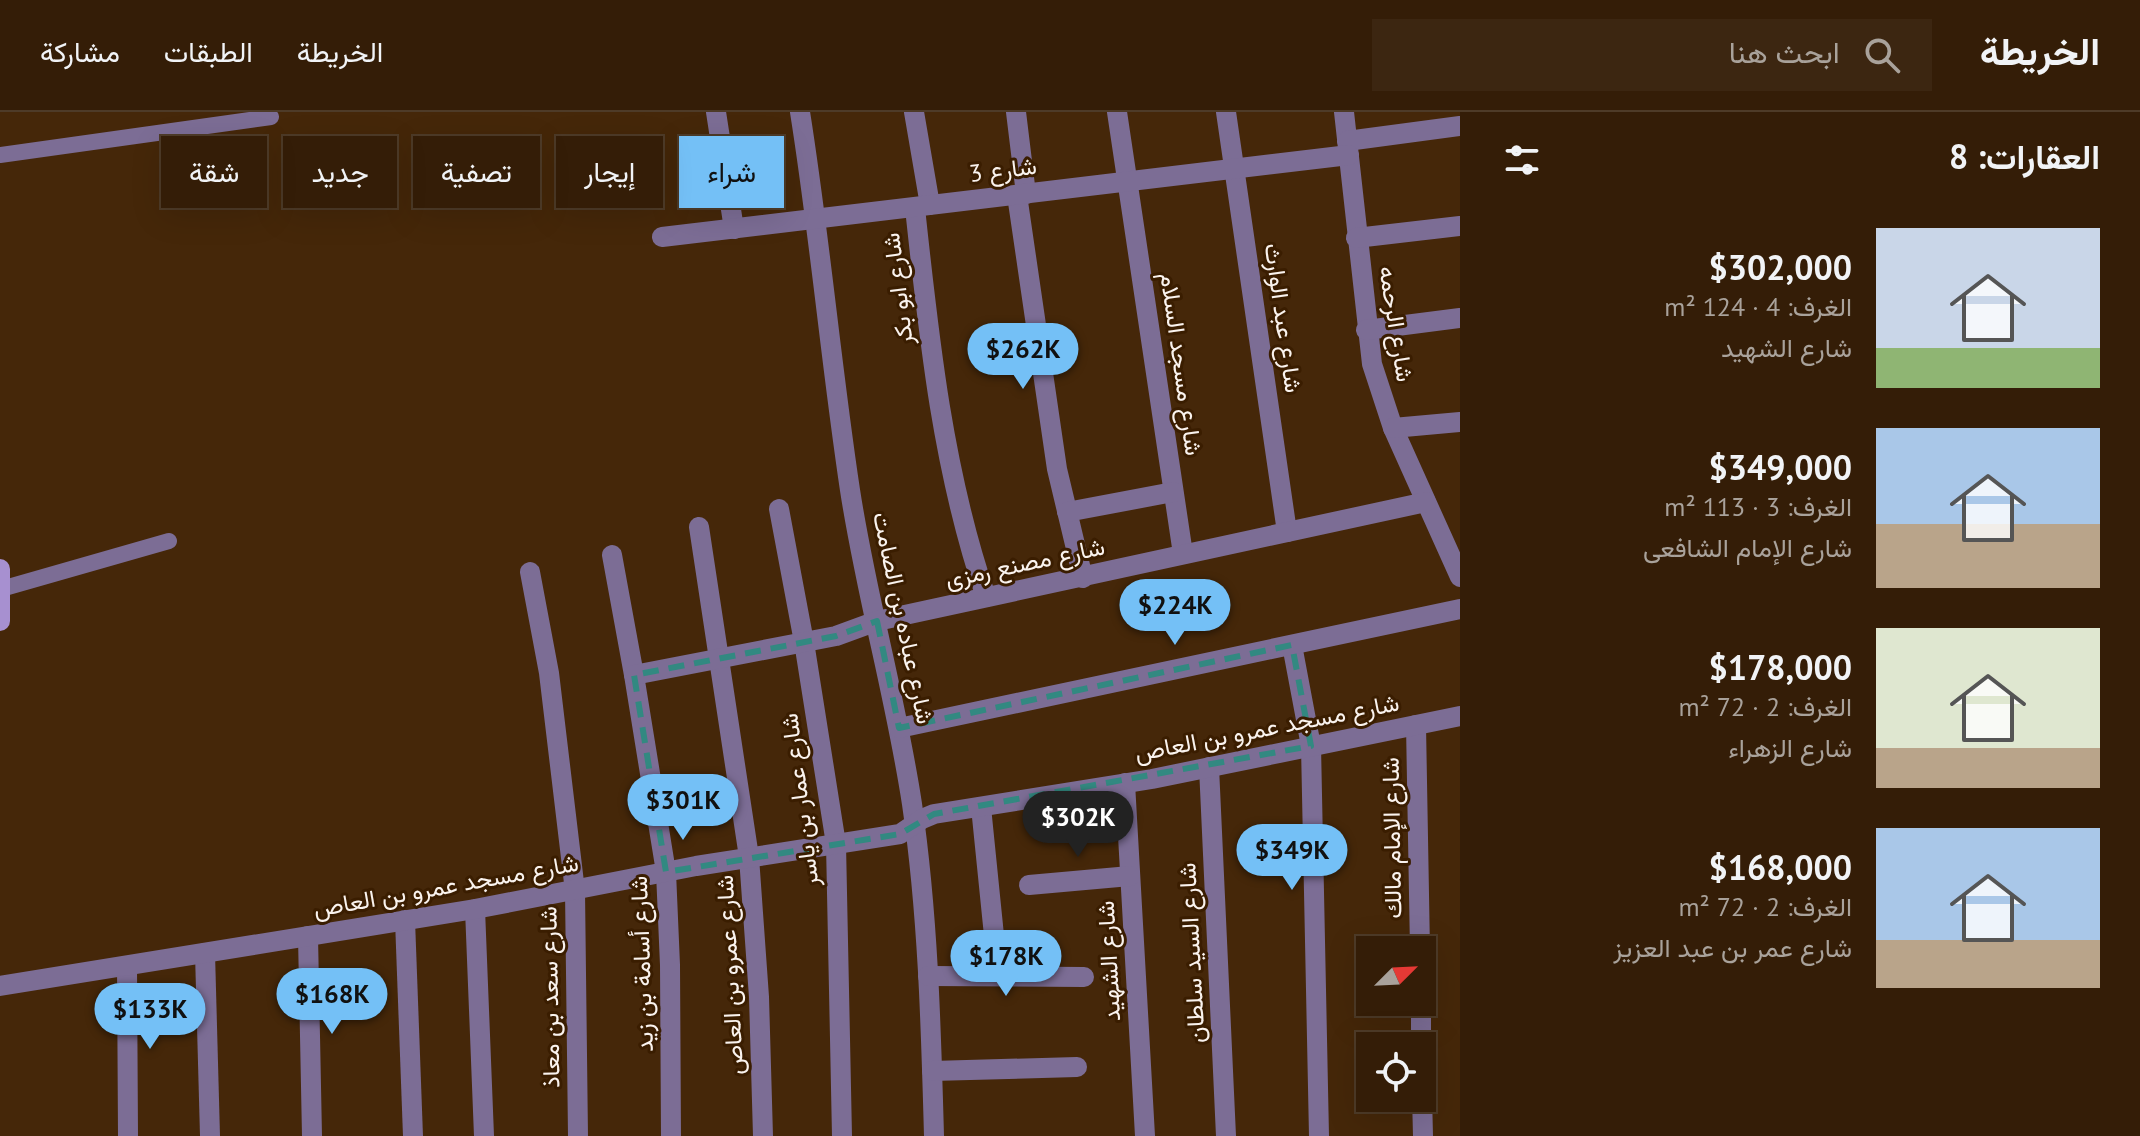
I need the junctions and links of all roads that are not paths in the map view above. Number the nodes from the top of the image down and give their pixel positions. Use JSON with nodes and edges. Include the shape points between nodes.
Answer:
{"nodes":[{"id":1,"x":716,"y":112,"type":"edge"},
{"id":2,"x":800,"y":112,"type":"edge"},
{"id":3,"x":914,"y":112,"type":"edge"},
{"id":4,"x":1016,"y":112,"type":"edge"},
{"id":5,"x":1117,"y":112,"type":"edge"},
{"id":6,"x":1226,"y":112,"type":"edge"},
{"id":7,"x":1344,"y":112,"type":"edge"},
{"id":8,"x":271,"y":117,"type":"dead end"},
{"id":9,"x":1460,"y":126,"type":"edge"},
{"id":10,"x":1348,"y":148,"type":"junction"},
{"id":11,"x":0,"y":155,"type":"edge"},
{"id":12,"x":1236,"y":168,"type":"junction"},
{"id":13,"x":1127,"y":181,"type":"junction"},
{"id":14,"x":1022,"y":194,"type":"junction"},
{"id":15,"x":922,"y":206,"type":"junction"},
{"id":16,"x":817,"y":219,"type":"junction"},
{"id":17,"x":1460,"y":226,"type":"edge"},
{"id":18,"x":734,"y":229,"type":"junction"},
{"id":19,"x":662,"y":237,"type":"dead end"},
{"id":20,"x":1356,"y":238,"type":"junction"},
{"id":21,"x":1460,"y":318,"type":"edge"},
{"id":22,"x":1366,"y":330,"type":"junction"},
{"id":23,"x":1460,"y":422,"type":"edge"},
{"id":24,"x":1393,"y":428,"type":"junction"},
{"id":25,"x":1173,"y":492,"type":"junction"},
{"id":26,"x":1426,"y":502,"type":"junction"},
{"id":27,"x":779,"y":509,"type":"dead end"},
{"id":28,"x":1067,"y":512,"type":"junction"},
{"id":29,"x":699,"y":527,"type":"dead end"},
{"id":30,"x":1287,"y":532,"type":"junction"},
{"id":31,"x":169,"y":541,"type":"dead end"},
{"id":32,"x":1183,"y":554,"type":"junction"},
{"id":33,"x":612,"y":555,"type":"dead end"},
{"id":34,"x":0,"y":569,"type":"edge"},
{"id":35,"x":530,"y":572,"type":"dead end"},
{"id":36,"x":1460,"y":577,"type":"edge"},
{"id":37,"x":1083,"y":578,"type":"junction"},
{"id":38,"x":1,"y":589,"type":"edge"},
{"id":39,"x":986,"y":597,"type":"junction"},
{"id":40,"x":1460,"y":609,"type":"edge"},
{"id":41,"x":0,"y":621,"type":"edge"},
{"id":42,"x":877,"y":621,"type":"junction"},
{"id":43,"x":804,"y":642,"type":"junction"},
{"id":44,"x":1292,"y":645,"type":"junction"},
{"id":45,"x":721,"y":659,"type":"junction"},
{"id":46,"x":634,"y":675,"type":"junction"},
{"id":47,"x":1460,"y":716,"type":"edge"},
{"id":48,"x":1416,"y":725,"type":"junction"},
{"id":49,"x":899,"y":728,"type":"junction"},
{"id":50,"x":1311,"y":746,"type":"junction"},
{"id":51,"x":1209,"y":767,"type":"junction"},
{"id":52,"x":1125,"y":783,"type":"junction"},
{"id":53,"x":981,"y":807,"type":"junction"},
{"id":54,"x":914,"y":827,"type":"junction"},
{"id":55,"x":836,"y":844,"type":"junction"},
{"id":56,"x":749,"y":857,"type":"junction"},
{"id":57,"x":666,"y":872,"type":"junction"},
{"id":58,"x":1130,"y":876,"type":"junction"},
{"id":59,"x":1029,"y":885,"type":"dead end"},
{"id":60,"x":575,"y":891,"type":"junction"},
{"id":61,"x":475,"y":909,"type":"junction"},
{"id":62,"x":405,"y":920,"type":"junction"},
{"id":63,"x":308,"y":936,"type":"junction"},
{"id":64,"x":1420,"y":936,"type":"edge"},
{"id":65,"x":205,"y":953,"type":"junction"},
{"id":66,"x":127,"y":966,"type":"junction"},
{"id":67,"x":998,"y":975,"type":"junction"},
{"id":68,"x":928,"y":976,"type":"junction"},
{"id":69,"x":1084,"y":977,"type":"dead end"},
{"id":70,"x":0,"y":986,"type":"edge"},
{"id":71,"x":1077,"y":1067,"type":"dead end"},
{"id":72,"x":932,"y":1071,"type":"junction"},
{"id":73,"x":1422,"y":1112,"type":"edge"},
{"id":74,"x":128,"y":1136,"type":"edge"},
{"id":75,"x":210,"y":1136,"type":"edge"},
{"id":76,"x":312,"y":1136,"type":"edge"},
{"id":77,"x":413,"y":1136,"type":"edge"},
{"id":78,"x":484,"y":1136,"type":"edge"},
{"id":79,"x":578,"y":1136,"type":"edge"},
{"id":80,"x":671,"y":1136,"type":"edge"},
{"id":81,"x":763,"y":1136,"type":"edge"},
{"id":82,"x":842,"y":1136,"type":"edge"},
{"id":83,"x":934,"y":1136,"type":"edge"},
{"id":84,"x":1145,"y":1136,"type":"edge"},
{"id":85,"x":1226,"y":1136,"type":"edge"},
{"id":86,"x":1319,"y":1136,"type":"edge"},
{"id":87,"x":1423,"y":1136,"type":"edge"}],
"edges":[{"from":1,"to":18,"type":"street"},
{"from":2,"to":16,"type":"street","name":"شارع عباده بن الصامت"},
{"from":3,"to":15,"type":"street","name":"شارع ابو بكر"},
{"from":4,"to":14,"type":"street"},
{"from":5,"to":13,"type":"street","name":"شارع مسجد السلام"},
{"from":6,"to":12,"type":"street","name":"شارع عبد الوارث"},
{"from":7,"to":10,"type":"street","name":"شارع الرحمه"},
{"from":8,"to":11,"type":"lane"},
{"from":9,"to":10,"type":"street","name":"شارع 3"},
{"from":10,"to":12,"type":"street","name":"شارع 3"},
{"from":10,"to":20,"type":"street","name":"شارع الرحمه"},
{"from":12,"to":13,"type":"street","name":"شارع 3"},
{"from":12,"to":30,"type":"street","name":"شارع عبد الوارث"},
{"from":13,"to":14,"type":"street","name":"شارع 3"},
{"from":13,"to":25,"type":"street","name":"شارع مسجد السلام"},
{"from":14,"to":15,"type":"street","name":"شارع 3"},
{"from":14,"to":28,"type":"street","via":[[1049,415]]},
{"from":15,"to":16,"type":"street","name":"شارع 3"},
{"from":15,"to":39,"type":"street","name":"شارع ابو بكر","via":[[928,333],[949,460]]},
{"from":16,"to":18,"type":"street","name":"شارع 3"},
{"from":16,"to":42,"type":"street","name":"شارع عباده بن الصامت","via":[[850,491]]},
{"from":17,"to":20,"type":"street"},
{"from":18,"to":19,"type":"street","name":"شارع 3"},
{"from":20,"to":22,"type":"street","name":"شارع الرحمه"},
{"from":21,"to":22,"type":"street"},
{"from":22,"to":24,"type":"street","name":"شارع الرحمه"},
{"from":23,"to":24,"type":"street"},
{"from":24,"to":26,"type":"street","name":"شارع الرحمه"},
{"from":25,"to":28,"type":"street"},
{"from":25,"to":32,"type":"street","name":"شارع مسجد السلام"},
{"from":26,"to":30,"type":"street","name":"شارع مصنع رمزى"},
{"from":26,"to":36,"type":"street","name":"شارع الرحمه"},
{"from":27,"to":43,"type":"street","name":"شارع عمار بن ياسر"},
{"from":28,"to":37,"type":"street"},
{"from":29,"to":45,"type":"street","name":"شارع عمرو بن العاص"},
{"from":30,"to":32,"type":"street","name":"شارع مصنع رمزى"},
{"from":31,"to":38,"type":"lane"},
{"from":32,"to":37,"type":"street","name":"شارع مصنع رمزى"},
{"from":33,"to":46,"type":"street","name":"شارع أسامة بن زيد"},
{"from":34,"to":38,"type":"main road"},
{"from":35,"to":60,"type":"street","name":"شارع سعد بن معاذ","via":[[549,673]]},
{"from":37,"to":39,"type":"street","name":"شارع مصنع رمزى"},
{"from":38,"to":41,"type":"main road"},
{"from":39,"to":42,"type":"street","name":"شارع مصنع رمزى"},
{"from":40,"to":44,"type":"street"},
{"from":42,"to":43,"type":"street","name":"شارع مصنع رمزى"},
{"from":42,"to":49,"type":"street","name":"شارع عباده بن الصامت"},
{"from":43,"to":45,"type":"street","name":"شارع مصنع رمزى"},
{"from":43,"to":55,"type":"street","name":"شارع عمار بن ياسر"},
{"from":44,"to":49,"type":"street"},
{"from":44,"to":50,"type":"street"},
{"from":45,"to":46,"type":"street","name":"شارع مصنع رمزى"},
{"from":45,"to":56,"type":"street","name":"شارع عمرو بن العاص"},
{"from":46,"to":57,"type":"street","name":"شارع أسامة بن زيد"},
{"from":47,"to":48,"type":"street","name":"شارع مسجد عمرو بن العاص"},
{"from":48,"to":50,"type":"street","name":"شارع مسجد عمرو بن العاص"},
{"from":48,"to":64,"type":"street","name":"شارع الإمام مالك"},
{"from":49,"to":54,"type":"street","name":"شارع عباده بن الصامت"},
{"from":50,"to":51,"type":"street","name":"شارع مسجد عمرو بن العاص"},
{"from":50,"to":86,"type":"street"},
{"from":51,"to":52,"type":"street","name":"شارع مسجد عمرو بن العاص"},
{"from":51,"to":85,"type":"street","name":"شارع السيد سلطان"},
{"from":52,"to":53,"type":"street","name":"شارع مسجد عمرو بن العاص"},
{"from":52,"to":58,"type":"street","name":"شارع الشهيد"},
{"from":53,"to":54,"type":"street","name":"شارع مسجد عمرو بن العاص","via":[[934,814]]},
{"from":53,"to":67,"type":"street"},
{"from":54,"to":55,"type":"street","name":"شارع مسجد عمرو بن العاص"},
{"from":54,"to":68,"type":"street","name":"شارع عباده بن الصامت"},
{"from":55,"to":56,"type":"street","name":"شارع مسجد عمرو بن العاص"},
{"from":55,"to":82,"type":"street","name":"شارع عمار بن ياسر"},
{"from":56,"to":57,"type":"street","name":"شارع مسجد عمرو بن العاص"},
{"from":56,"to":81,"type":"street","name":"شارع عمرو بن العاص"},
{"from":57,"to":60,"type":"street","name":"شارع مسجد عمرو بن العاص"},
{"from":57,"to":80,"type":"street","name":"شارع أسامة بن زيد"},
{"from":58,"to":59,"type":"street"},
{"from":58,"to":84,"type":"street","name":"شارع الشهيد"},
{"from":60,"to":61,"type":"street","name":"شارع مسجد عمرو بن العاص"},
{"from":60,"to":79,"type":"street","name":"شارع سعد بن معاذ"},
{"from":61,"to":62,"type":"street","name":"شارع مسجد عمرو بن العاص"},
{"from":61,"to":78,"type":"street"},
{"from":62,"to":63,"type":"street","name":"شارع مسجد عمرو بن العاص"},
{"from":62,"to":77,"type":"street"},
{"from":63,"to":65,"type":"street","name":"شارع مسجد عمرو بن العاص"},
{"from":63,"to":76,"type":"street"},
{"from":65,"to":66,"type":"street","name":"شارع مسجد عمرو بن العاص"},
{"from":65,"to":75,"type":"street"},
{"from":66,"to":70,"type":"street","name":"شارع مسجد عمرو بن العاص"},
{"from":66,"to":74,"type":"street"},
{"from":67,"to":68,"type":"street"},
{"from":67,"to":69,"type":"street"},
{"from":68,"to":72,"type":"street","name":"شارع عباده بن الصامت"},
{"from":71,"to":72,"type":"street"},
{"from":72,"to":83,"type":"street","name":"شارع عباده بن الصامت"},
{"from":73,"to":87,"type":"street"}]}
